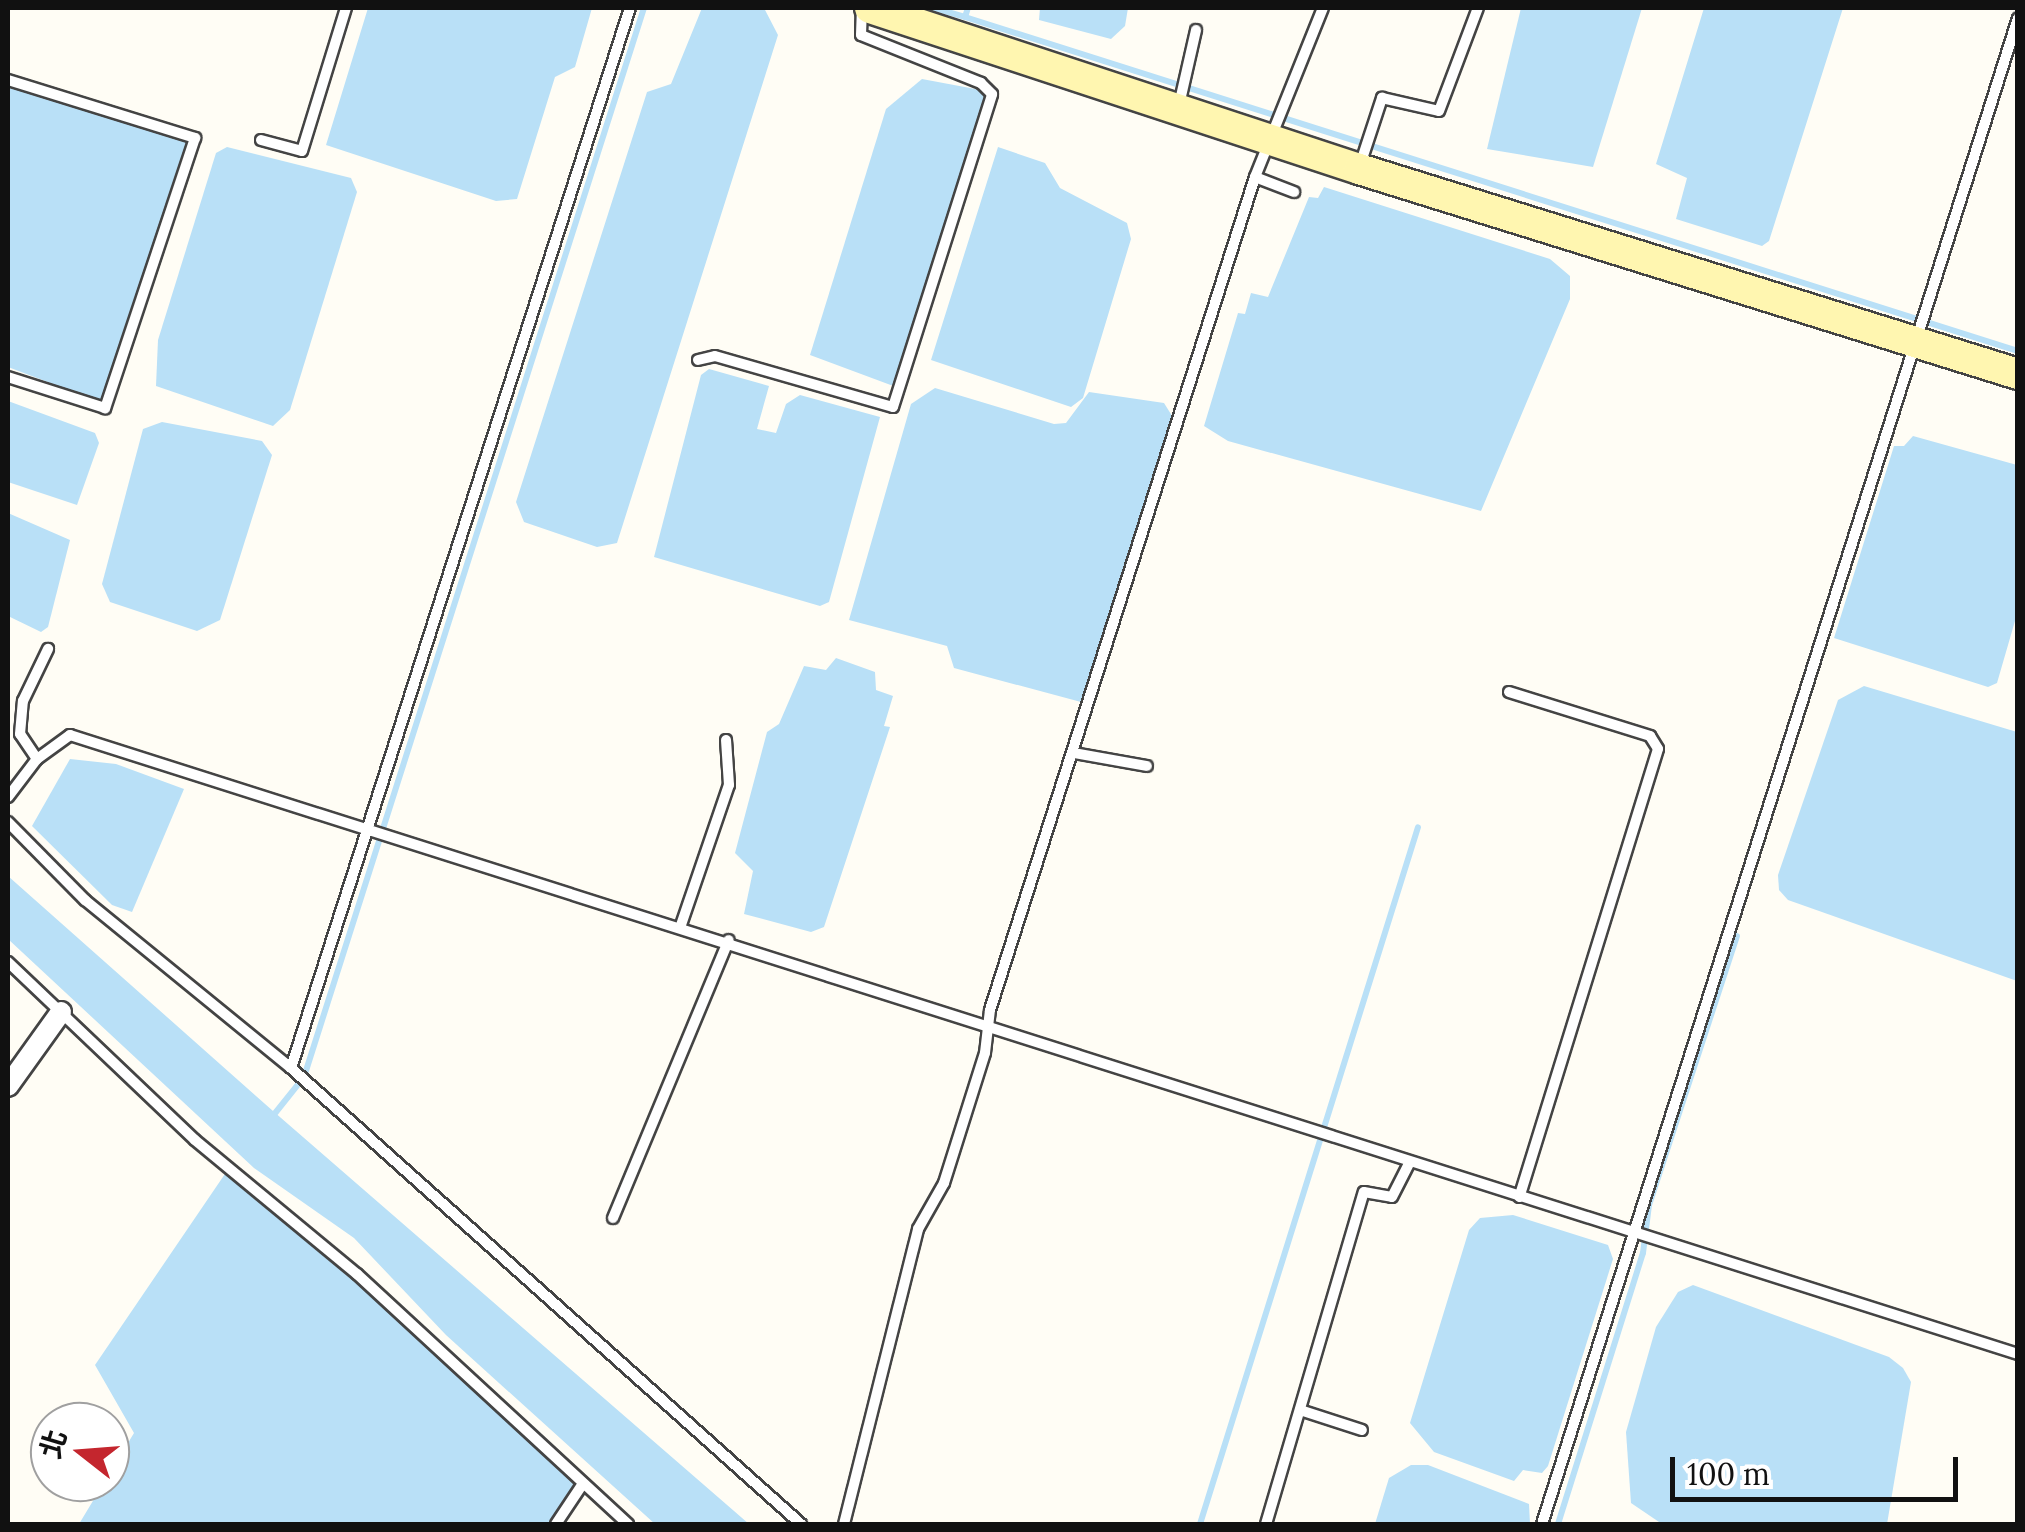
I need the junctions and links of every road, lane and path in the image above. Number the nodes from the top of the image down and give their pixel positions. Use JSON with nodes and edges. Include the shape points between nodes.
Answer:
{"nodes":[{"id":1,"x":346,"y":8,"type":"edge"},
{"id":2,"x":630,"y":8,"type":"edge"},
{"id":3,"x":862,"y":8,"type":"edge"},
{"id":4,"x":870,"y":8,"type":"edge"},
{"id":5,"x":1323,"y":8,"type":"edge"},
{"id":6,"x":1478,"y":8,"type":"edge"},
{"id":7,"x":2018,"y":18,"type":"edge"},
{"id":8,"x":1196,"y":30,"type":"dead end"},
{"id":9,"x":8,"y":80,"type":"edge"},
{"id":10,"x":1179,"y":106,"type":"junction"},
{"id":11,"x":1274,"y":136,"type":"junction"},
{"id":12,"x":261,"y":140,"type":"dead end"},
{"id":13,"x":1359,"y":169,"type":"junction"},
{"id":14,"x":1255,"y":178,"type":"junction"},
{"id":15,"x":1294,"y":192,"type":"dead end"},
{"id":16,"x":1916,"y":343,"type":"junction"},
{"id":17,"x":698,"y":360,"type":"dead end"},
{"id":18,"x":2018,"y":374,"type":"edge"},
{"id":19,"x":8,"y":378,"type":"edge"},
{"id":20,"x":48,"y":649,"type":"dead end"},
{"id":21,"x":1509,"y":692,"type":"dead end"},
{"id":22,"x":726,"y":740,"type":"dead end"},
{"id":23,"x":1074,"y":753,"type":"junction"},
{"id":24,"x":37,"y":758,"type":"junction"},
{"id":25,"x":1147,"y":766,"type":"dead end"},
{"id":26,"x":8,"y":797,"type":"edge"},
{"id":27,"x":8,"y":822,"type":"edge"},
{"id":28,"x":369,"y":828,"type":"junction"},
{"id":29,"x":681,"y":926,"type":"junction"},
{"id":30,"x":729,"y":940,"type":"junction"},
{"id":31,"x":8,"y":962,"type":"edge"},
{"id":32,"x":61,"y":1012,"type":"junction"},
{"id":33,"x":990,"y":1031,"type":"junction"},
{"id":34,"x":291,"y":1068,"type":"junction"},
{"id":35,"x":8,"y":1086,"type":"edge"},
{"id":36,"x":1409,"y":1163,"type":"junction"},
{"id":37,"x":1518,"y":1197,"type":"junction"},
{"id":38,"x":613,"y":1218,"type":"dead end"},
{"id":39,"x":1630,"y":1232,"type":"junction"},
{"id":40,"x":2018,"y":1354,"type":"edge"},
{"id":41,"x":1300,"y":1410,"type":"junction"},
{"id":42,"x":1362,"y":1430,"type":"dead end"},
{"id":43,"x":582,"y":1485,"type":"junction"},
{"id":44,"x":556,"y":1524,"type":"edge"},
{"id":45,"x":628,"y":1524,"type":"edge"},
{"id":46,"x":801,"y":1524,"type":"edge"},
{"id":47,"x":844,"y":1524,"type":"edge"},
{"id":48,"x":1266,"y":1524,"type":"edge"},
{"id":49,"x":1542,"y":1524,"type":"edge"}],
"edges":[{"from":1,"to":12,"type":"lane","via":[[302,151]]},
{"from":2,"to":28,"type":"lane"},
{"from":3,"to":17,"type":"lane","via":[[862,35],[981,83],[992,94],[893,406],[715,356]]},
{"from":4,"to":10,"type":"street"},
{"from":5,"to":11,"type":"lane"},
{"from":6,"to":13,"type":"lane","via":[[1440,110],[1382,98]]},
{"from":7,"to":16,"type":"lane"},
{"from":8,"to":10,"type":"lane"},
{"from":9,"to":19,"type":"lane","via":[[195,138],[105,408]]},
{"from":10,"to":11,"type":"street"},
{"from":11,"to":13,"type":"street"},
{"from":11,"to":14,"type":"lane"},
{"from":13,"to":16,"type":"street"},
{"from":14,"to":15,"type":"lane"},
{"from":14,"to":23,"type":"lane"},
{"from":16,"to":18,"type":"street"},
{"from":16,"to":39,"type":"lane"},
{"from":20,"to":24,"type":"lane","via":[[23,702],[20,734]]},
{"from":21,"to":37,"type":"lane","via":[[1650,736],[1658,749]]},
{"from":22,"to":29,"type":"lane","via":[[729,785]]},
{"from":23,"to":25,"type":"lane"},
{"from":23,"to":33,"type":"lane","via":[[990,1010]]},
{"from":24,"to":26,"type":"lane"},
{"from":24,"to":28,"type":"lane","via":[[70,735]]},
{"from":27,"to":34,"type":"lane","via":[[85,900]]},
{"from":28,"to":29,"type":"lane"},
{"from":28,"to":34,"type":"lane"},
{"from":29,"to":30,"type":"lane"},
{"from":30,"to":33,"type":"lane"},
{"from":30,"to":38,"type":"lane"},
{"from":31,"to":32,"type":"lane"},
{"from":32,"to":35,"type":"street"},
{"from":32,"to":43,"type":"lane"},
{"from":33,"to":36,"type":"lane"},
{"from":33,"to":47,"type":"lane","via":[[944,1183],[918,1230]]},
{"from":34,"to":46,"type":"lane"},
{"from":36,"to":37,"type":"lane"},
{"from":36,"to":41,"type":"lane","via":[[1392,1197],[1364,1192]]},
{"from":37,"to":39,"type":"lane"},
{"from":39,"to":40,"type":"lane"},
{"from":39,"to":49,"type":"lane"},
{"from":41,"to":42,"type":"lane"},
{"from":41,"to":48,"type":"lane"},
{"from":43,"to":44,"type":"lane"},
{"from":43,"to":45,"type":"lane"}]}
